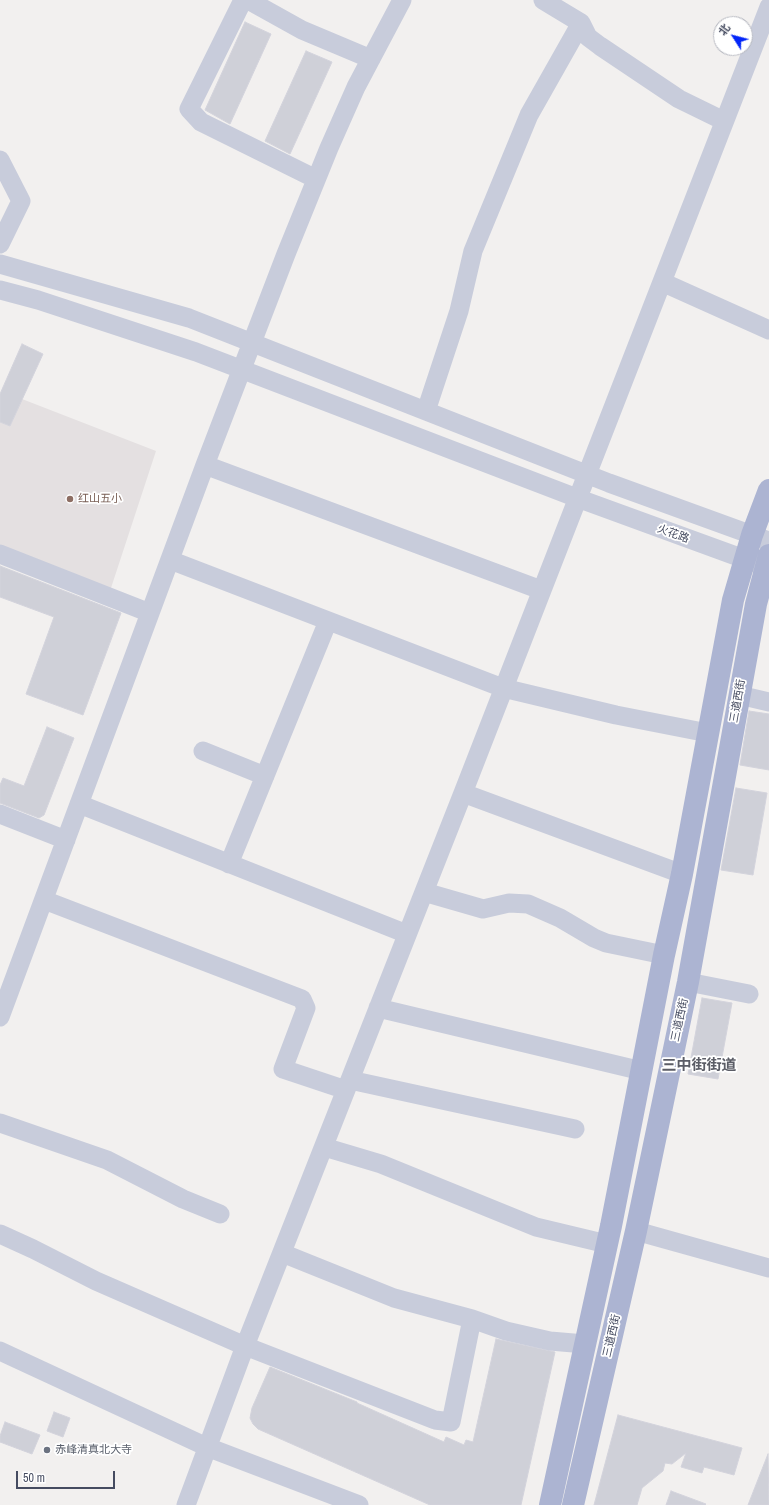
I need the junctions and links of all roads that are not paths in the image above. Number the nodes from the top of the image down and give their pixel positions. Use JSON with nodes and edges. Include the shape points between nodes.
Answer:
{"nodes":[{"id":1,"x":243,"y":0,"type":"edge"},
{"id":2,"x":248,"y":0,"type":"edge"},
{"id":3,"x":402,"y":0,"type":"edge"},
{"id":4,"x":543,"y":0,"type":"edge"},
{"id":5,"x":769,"y":7,"type":"edge"},
{"id":6,"x":581,"y":23,"type":"junction"},
{"id":7,"x":371,"y":59,"type":"junction"},
{"id":8,"x":724,"y":122,"type":"junction"},
{"id":9,"x":0,"y":160,"type":"edge"},
{"id":10,"x":316,"y":179,"type":"junction"},
{"id":11,"x":0,"y":244,"type":"edge"},
{"id":12,"x":0,"y":264,"type":"edge"},
{"id":13,"x":662,"y":282,"type":"junction"},
{"id":14,"x":0,"y":290,"type":"edge"},
{"id":15,"x":769,"y":330,"type":"edge"},
{"id":16,"x":252,"y":342,"type":"junction"},
{"id":17,"x":241,"y":369,"type":"junction"},
{"id":18,"x":426,"y":411,"type":"junction"},
{"id":19,"x":205,"y":465,"type":"junction"},
{"id":20,"x":586,"y":474,"type":"junction"},
{"id":21,"x":769,"y":490,"type":"edge"},
{"id":22,"x":577,"y":498,"type":"junction"},
{"id":23,"x":760,"y":538,"type":"edge"},
{"id":24,"x":0,"y":554,"type":"edge"},
{"id":25,"x":744,"y":559,"type":"junction"},
{"id":26,"x":170,"y":560,"type":"junction"},
{"id":27,"x":768,"y":563,"type":"edge"},
{"id":28,"x":541,"y":590,"type":"junction"},
{"id":29,"x":150,"y":613,"type":"junction"},
{"id":30,"x":328,"y":621,"type":"junction"},
{"id":31,"x":503,"y":688,"type":"junction"},
{"id":32,"x":739,"y":695,"type":"junction"},
{"id":33,"x":769,"y":702,"type":"edge"},
{"id":34,"x":708,"y":733,"type":"junction"},
{"id":35,"x":202,"y":751,"type":"dead end"},
{"id":36,"x":265,"y":776,"type":"junction"},
{"id":37,"x":463,"y":793,"type":"junction"},
{"id":38,"x":79,"y":804,"type":"junction"},
{"id":39,"x":0,"y":814,"type":"edge"},
{"id":40,"x":66,"y":840,"type":"junction"},
{"id":41,"x":230,"y":864,"type":"junction"},
{"id":42,"x":682,"y":874,"type":"junction"},
{"id":43,"x":424,"y":892,"type":"junction"},
{"id":44,"x":44,"y":900,"type":"junction"},
{"id":45,"x":407,"y":934,"type":"junction"},
{"id":46,"x":664,"y":955,"type":"junction"},
{"id":47,"x":688,"y":982,"type":"junction"},
{"id":48,"x":749,"y":994,"type":"dead end"},
{"id":49,"x":378,"y":1008,"type":"junction"},
{"id":50,"x":0,"y":1017,"type":"edge"},
{"id":51,"x":642,"y":1071,"type":"junction"},
{"id":52,"x":348,"y":1085,"type":"junction"},
{"id":53,"x":0,"y":1123,"type":"edge"},
{"id":54,"x":575,"y":1129,"type":"dead end"},
{"id":55,"x":324,"y":1146,"type":"junction"},
{"id":56,"x":220,"y":1214,"type":"dead end"},
{"id":57,"x":636,"y":1231,"type":"junction"},
{"id":58,"x":0,"y":1234,"type":"edge"},
{"id":59,"x":607,"y":1244,"type":"junction"},
{"id":60,"x":282,"y":1253,"type":"junction"},
{"id":61,"x":769,"y":1268,"type":"edge"},
{"id":62,"x":472,"y":1319,"type":"junction"},
{"id":63,"x":585,"y":1344,"type":"junction"},
{"id":64,"x":245,"y":1346,"type":"junction"},
{"id":65,"x":0,"y":1351,"type":"edge"},
{"id":66,"x":207,"y":1447,"type":"junction"},
{"id":67,"x":186,"y":1505,"type":"edge"},
{"id":68,"x":359,"y":1505,"type":"edge"},
{"id":69,"x":550,"y":1505,"type":"edge"},
{"id":70,"x":573,"y":1505,"type":"edge"}],
"edges":[{"from":1,"to":10,"type":"street","via":[[189,109],[201,122]]},
{"from":2,"to":7,"type":"street","via":[[302,30]]},
{"from":3,"to":7,"type":"street"},
{"from":4,"to":6,"type":"street"},
{"from":5,"to":8,"type":"street"},
{"from":6,"to":8,"type":"street","via":[[588,37],[600,46],[679,99]]},
{"from":6,"to":18,"type":"street","via":[[529,115],[473,251],[459,311]]},
{"from":7,"to":10,"type":"street"},
{"from":8,"to":13,"type":"street"},
{"from":9,"to":11,"type":"street","via":[[21,201]]},
{"from":10,"to":16,"type":"street"},
{"from":12,"to":16,"type":"street","via":[[189,318]]},
{"from":13,"to":15,"type":"street"},
{"from":13,"to":20,"type":"street"},
{"from":14,"to":17,"type":"street","name":"火花路","via":[[159,339]]},
{"from":16,"to":17,"type":"street"},
{"from":16,"to":18,"type":"street"},
{"from":17,"to":19,"type":"street"},
{"from":17,"to":22,"type":"street","name":"火花路"},
{"from":18,"to":20,"type":"street"},
{"from":19,"to":26,"type":"street"},
{"from":19,"to":28,"type":"street"},
{"from":20,"to":22,"type":"street"},
{"from":20,"to":23,"type":"street"},
{"from":21,"to":23,"type":"main road"},
{"from":22,"to":25,"type":"street","name":"火花路"},
{"from":22,"to":28,"type":"street"},
{"from":23,"to":25,"type":"main road"},
{"from":24,"to":29,"type":"street"},
{"from":25,"to":27,"type":"street","name":"火花路"},
{"from":25,"to":34,"type":"main road","via":[[732,600]]},
{"from":26,"to":29,"type":"street"},
{"from":26,"to":30,"type":"street"},
{"from":27,"to":32,"type":"main road","name":"三道西街","via":[[756,604]]},
{"from":28,"to":31,"type":"street"},
{"from":29,"to":38,"type":"street"},
{"from":30,"to":31,"type":"street"},
{"from":30,"to":36,"type":"street"},
{"from":31,"to":34,"type":"street","via":[[616,715]]},
{"from":31,"to":37,"type":"street"},
{"from":32,"to":33,"type":"street"},
{"from":32,"to":47,"type":"main road","name":"三道西街"},
{"from":34,"to":42,"type":"main road"},
{"from":35,"to":36,"type":"street"},
{"from":36,"to":41,"type":"street"},
{"from":37,"to":42,"type":"street"},
{"from":37,"to":43,"type":"street"},
{"from":38,"to":40,"type":"street"},
{"from":38,"to":41,"type":"street"},
{"from":39,"to":40,"type":"street"},
{"from":40,"to":44,"type":"street"},
{"from":41,"to":45,"type":"street"},
{"from":42,"to":46,"type":"main road"},
{"from":43,"to":45,"type":"street"},
{"from":43,"to":46,"type":"street","via":[[483,910],[509,903],[528,904],[606,943]]},
{"from":44,"to":50,"type":"street"},
{"from":44,"to":52,"type":"street","via":[[302,999],[306,1008],[283,1069]]},
{"from":45,"to":49,"type":"street"},
{"from":46,"to":51,"type":"main road"},
{"from":47,"to":48,"type":"street"},
{"from":47,"to":57,"type":"main road","name":"三道西街"},
{"from":49,"to":51,"type":"street"},
{"from":49,"to":52,"type":"street"},
{"from":51,"to":59,"type":"main road"},
{"from":52,"to":54,"type":"street"},
{"from":52,"to":55,"type":"street"},
{"from":53,"to":56,"type":"street","via":[[107,1160],[183,1199]]},
{"from":55,"to":59,"type":"street","via":[[381,1164],[536,1227]]},
{"from":55,"to":60,"type":"street"},
{"from":57,"to":61,"type":"street"},
{"from":57,"to":70,"type":"main road","name":"三道西街"},
{"from":58,"to":64,"type":"street","via":[[96,1281]]},
{"from":59,"to":63,"type":"main road"},
{"from":60,"to":62,"type":"street","via":[[394,1298]]},
{"from":60,"to":64,"type":"street"},
{"from":62,"to":63,"type":"street","via":[[506,1331],[550,1341]]},
{"from":62,"to":64,"type":"street","via":[[452,1422],[435,1420]]},
{"from":63,"to":69,"type":"main road"},
{"from":64,"to":66,"type":"street"},
{"from":65,"to":66,"type":"street"},
{"from":66,"to":67,"type":"street"},
{"from":66,"to":68,"type":"street"}]}
